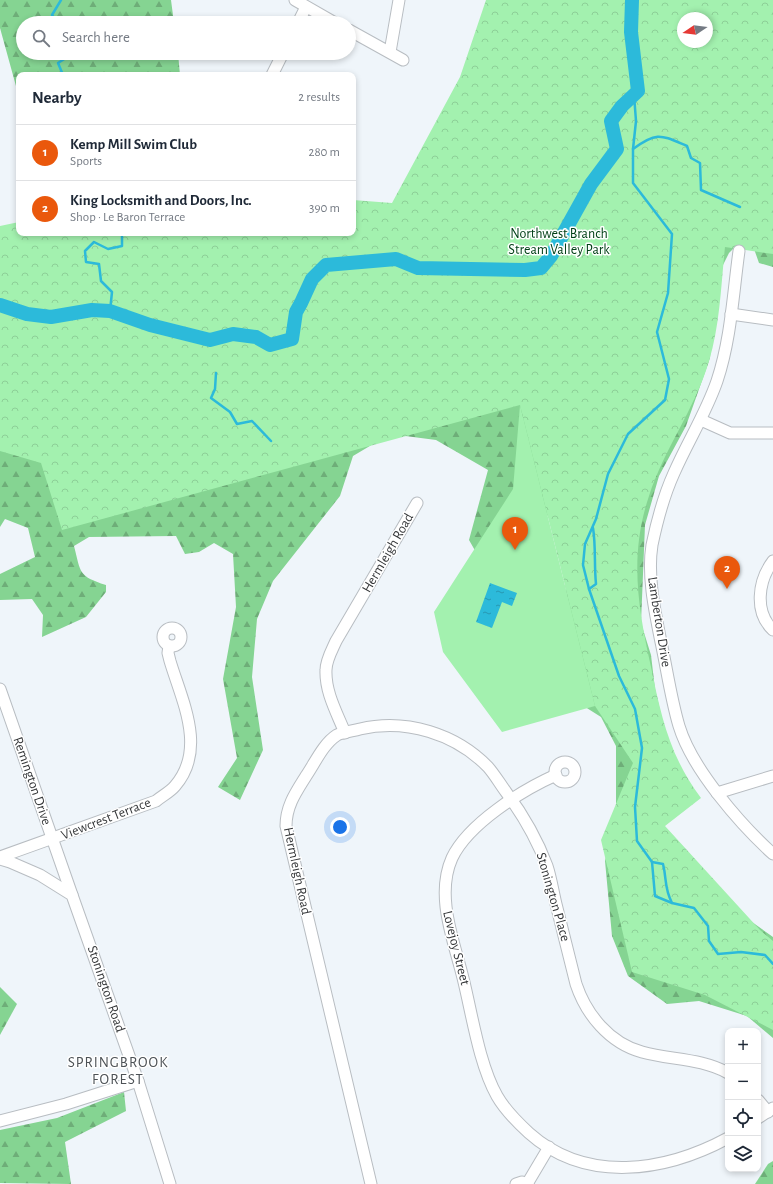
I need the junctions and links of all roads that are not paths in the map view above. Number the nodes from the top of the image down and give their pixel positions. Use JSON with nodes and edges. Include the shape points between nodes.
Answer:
{"nodes":[{"id":1,"x":295,"y":0,"type":"edge"},
{"id":2,"x":399,"y":0,"type":"edge"},
{"id":3,"x":306,"y":7,"type":"junction"},
{"id":4,"x":302,"y":16,"type":"edge"},
{"id":5,"x":322,"y":16,"type":"edge"},
{"id":6,"x":356,"y":34,"type":"edge"},
{"id":7,"x":390,"y":52,"type":"junction"},
{"id":8,"x":280,"y":60,"type":"edge"},
{"id":9,"x":403,"y":60,"type":"dead end"},
{"id":10,"x":274,"y":72,"type":"edge"},
{"id":11,"x":739,"y":251,"type":"dead end"},
{"id":12,"x":731,"y":314,"type":"junction"},
{"id":13,"x":773,"y":320,"type":"edge"},
{"id":14,"x":701,"y":420,"type":"junction"},
{"id":15,"x":773,"y":433,"type":"edge"},
{"id":16,"x":417,"y":503,"type":"dead end"},
{"id":17,"x":773,"y":561,"type":"edge"},
{"id":18,"x":773,"y":630,"type":"edge"},
{"id":19,"x":170,"y":646,"type":"dead end"},
{"id":20,"x":0,"y":689,"type":"edge"},
{"id":21,"x":345,"y":733,"type":"junction"},
{"id":22,"x":556,"y":775,"type":"dead end"},
{"id":23,"x":773,"y":776,"type":"edge"},
{"id":24,"x":717,"y":793,"type":"junction"},
{"id":25,"x":513,"y":801,"type":"junction"},
{"id":26,"x":53,"y":839,"type":"junction"},
{"id":27,"x":773,"y":854,"type":"edge"},
{"id":28,"x":0,"y":858,"type":"edge"},
{"id":29,"x":72,"y":895,"type":"junction"},
{"id":30,"x":725,"y":1072,"type":"edge"},
{"id":31,"x":138,"y":1081,"type":"junction"},
{"id":32,"x":761,"y":1102,"type":"edge"},
{"id":33,"x":770,"y":1110,"type":"edge"},
{"id":34,"x":761,"y":1116,"type":"edge"},
{"id":35,"x":0,"y":1121,"type":"edge"},
{"id":36,"x":725,"y":1139,"type":"edge"},
{"id":37,"x":549,"y":1148,"type":"junction"},
{"id":38,"x":170,"y":1184,"type":"edge"},
{"id":39,"x":371,"y":1184,"type":"edge"},
{"id":40,"x":516,"y":1184,"type":"edge"},
{"id":41,"x":527,"y":1184,"type":"edge"}],
"edges":[{"from":1,"to":3,"type":"street"},
{"from":2,"to":7,"type":"street"},
{"from":3,"to":4,"type":"street"},
{"from":3,"to":5,"type":"street"},
{"from":6,"to":7,"type":"street"},
{"from":7,"to":9,"type":"street"},
{"from":8,"to":10,"type":"street"},
{"from":11,"to":12,"type":"street","name":"Lamberton Drive"},
{"from":12,"to":13,"type":"street"},
{"from":12,"to":14,"type":"street","name":"Lamberton Drive","via":[[717,380]]},
{"from":14,"to":15,"type":"street","via":[[730,433]]},
{"from":14,"to":24,"type":"street","name":"Lamberton Drive","via":[[665,494],[652,545],[651,568],[656,618],[678,725],[698,767]]},
{"from":16,"to":21,"type":"street","name":"Hermleigh Road","via":[[336,641],[328,660],[326,670],[329,695]]},
{"from":17,"to":18,"type":"street","via":[[768,567],[760,590],[762,615]]},
{"from":19,"to":26,"type":"street","name":"Viewcrest Terrace","via":[[168,653],[192,740],[185,772],[174,787],[156,801]]},
{"from":20,"to":26,"type":"street","name":"Remington Drive"},
{"from":21,"to":25,"type":"street","name":"Stonington Place","via":[[371,727],[392,726],[437,734],[462,746],[480,760]]},
{"from":21,"to":39,"type":"street","name":"Hermleigh Road","via":[[337,735],[325,747],[296,792],[289,806],[286,826]]},
{"from":22,"to":25,"type":"street","name":"Lovejoy Street","via":[[542,781]]},
{"from":23,"to":24,"type":"street"},
{"from":24,"to":27,"type":"street","name":"Lamberton Drive"},
{"from":25,"to":30,"type":"street","name":"Stonington Place","via":[[534,834],[547,867],[576,984],[591,1016],[605,1031],[625,1045],[641,1052],[702,1062]]},
{"from":25,"to":37,"type":"street","name":"Lovejoy Street","via":[[486,818],[460,843],[450,866],[445,905],[485,1070],[497,1096],[516,1121]]},
{"from":26,"to":28,"type":"street"},
{"from":26,"to":29,"type":"street","name":"Remington Drive"},
{"from":28,"to":29,"type":"street","via":[[40,875]]},
{"from":29,"to":31,"type":"street","name":"Stonington Road"},
{"from":31,"to":35,"type":"street","via":[[66,1104]]},
{"from":31,"to":38,"type":"street","name":"Stonington Road"},
{"from":32,"to":33,"type":"street"},
{"from":33,"to":34,"type":"street"},
{"from":36,"to":37,"type":"street","name":"Lovejoy Street","via":[[681,1159],[639,1168],[618,1169],[584,1163]]},
{"from":37,"to":41,"type":"street"},
{"from":40,"to":41,"type":"street"}]}
